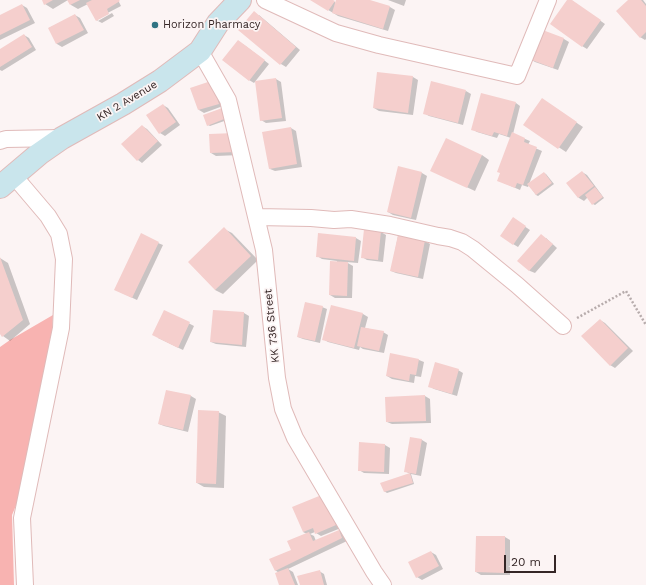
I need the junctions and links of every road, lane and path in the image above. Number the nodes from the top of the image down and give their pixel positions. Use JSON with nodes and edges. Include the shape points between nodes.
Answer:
{"nodes":[{"id":1,"x":240,"y":0,"type":"edge"},
{"id":2,"x":265,"y":0,"type":"edge"},
{"id":3,"x":548,"y":0,"type":"edge"},
{"id":4,"x":200,"y":51,"type":"junction"},
{"id":5,"x":62,"y":138,"type":"junction"},
{"id":6,"x":0,"y":141,"type":"edge"},
{"id":7,"x":7,"y":182,"type":"edge"},
{"id":8,"x":256,"y":217,"type":"junction"},
{"id":9,"x":646,"y":325,"type":"edge"},
{"id":10,"x":563,"y":326,"type":"joint"},
{"id":11,"x":25,"y":585,"type":"edge"},
{"id":12,"x":383,"y":585,"type":"edge"}],
"edges":[{"from":1,"to":4,"type":"main road","name":"KN 2 Avenue","via":[[218,23]]},
{"from":2,"to":3,"type":"street","via":[[336,33],[517,76]]},
{"from":4,"to":5,"type":"main road","name":"KN 2 Avenue","via":[[160,81]]},
{"from":4,"to":8,"type":"street","name":"KK 736 Street","via":[[228,100]]},
{"from":5,"to":6,"type":"street"},
{"from":5,"to":7,"type":"main road","name":"KN 2 Avenue"},
{"from":7,"to":11,"type":"street","via":[[48,216],[59,234],[64,259],[61,328],[22,518]]},
{"from":8,"to":10,"type":"street","via":[[351,219],[390,225],[462,242],[517,284]]},
{"from":8,"to":12,"type":"street","name":"KK 736 Street","via":[[264,250],[277,378],[283,409],[295,438]]},
{"from":9,"to":10,"type":"path","via":[[626,291]]}]}
